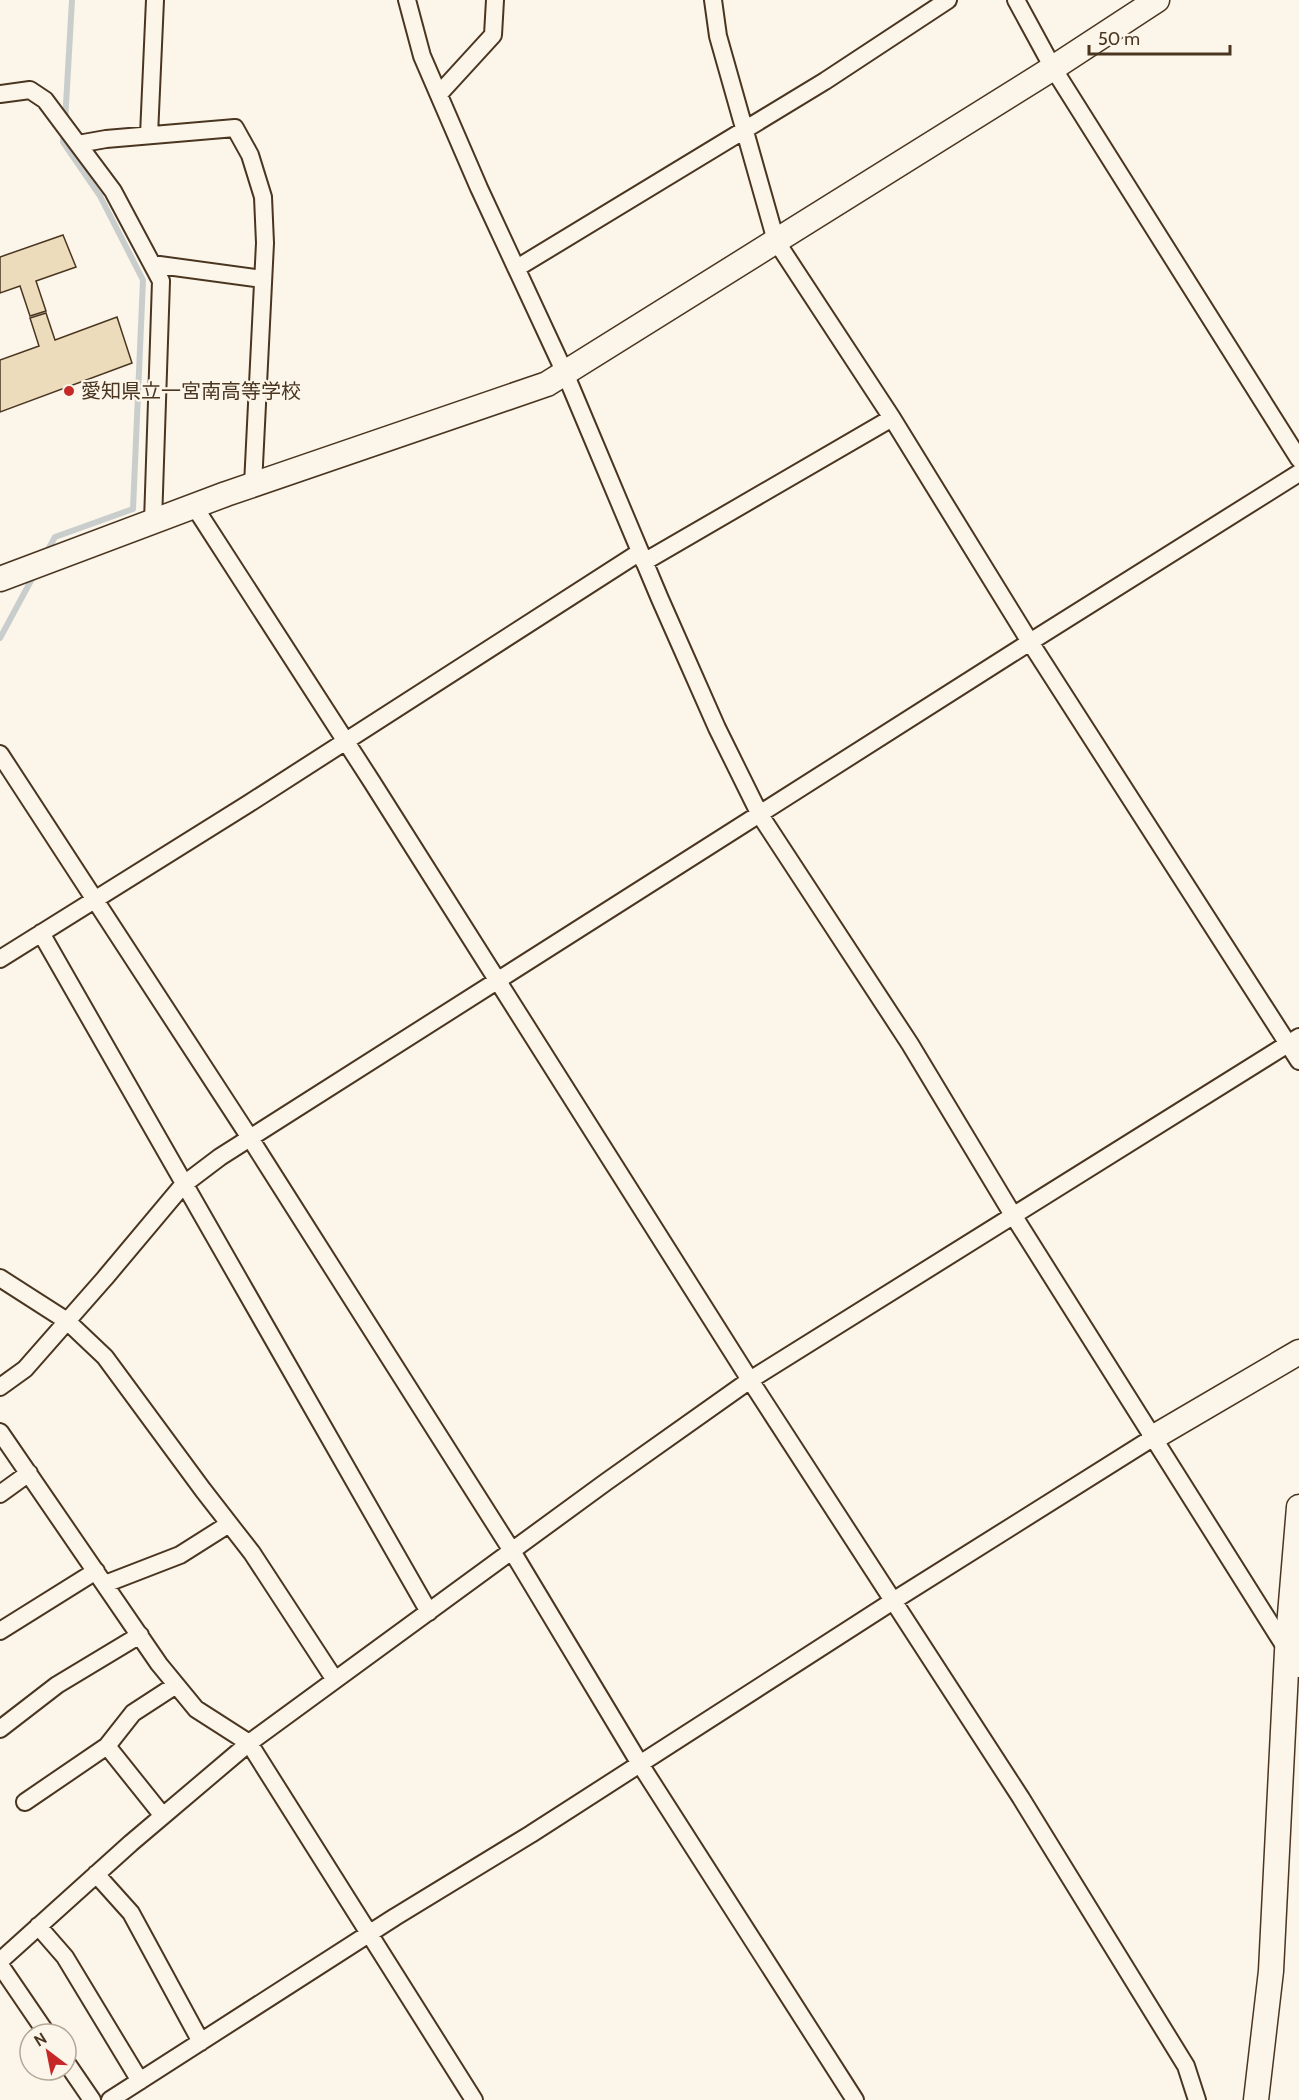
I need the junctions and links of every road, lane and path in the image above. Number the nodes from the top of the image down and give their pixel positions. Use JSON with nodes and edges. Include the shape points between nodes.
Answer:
{"nodes":[{"id":1,"x":155,"y":0,"type":"edge"},
{"id":2,"x":407,"y":0,"type":"edge"},
{"id":3,"x":495,"y":0,"type":"edge"},
{"id":4,"x":713,"y":0,"type":"edge"},
{"id":5,"x":948,"y":0,"type":"edge"},
{"id":6,"x":1016,"y":0,"type":"edge"},
{"id":7,"x":1157,"y":0,"type":"edge"},
{"id":8,"x":1053,"y":68,"type":"junction"},
{"id":9,"x":0,"y":94,"type":"edge"},
{"id":10,"x":439,"y":94,"type":"junction"},
{"id":11,"x":744,"y":130,"type":"junction"},
{"id":12,"x":149,"y":135,"type":"junction"},
{"id":13,"x":78,"y":144,"type":"junction"},
{"id":14,"x":776,"y":241,"type":"junction"},
{"id":15,"x":152,"y":264,"type":"junction"},
{"id":16,"x":517,"y":268,"type":"junction"},
{"id":17,"x":263,"y":279,"type":"junction"},
{"id":18,"x":565,"y":373,"type":"junction"},
{"id":19,"x":892,"y":418,"type":"junction"},
{"id":20,"x":1299,"y":459,"type":"edge"},
{"id":21,"x":1299,"y":473,"type":"edge"},
{"id":22,"x":252,"y":485,"type":"junction"},
{"id":23,"x":194,"y":506,"type":"junction"},
{"id":24,"x":153,"y":522,"type":"junction"},
{"id":25,"x":642,"y":557,"type":"junction"},
{"id":26,"x":0,"y":579,"type":"edge"},
{"id":27,"x":1030,"y":642,"type":"junction"},
{"id":28,"x":345,"y":740,"type":"junction"},
{"id":29,"x":0,"y":754,"type":"edge"},
{"id":30,"x":760,"y":815,"type":"junction"},
{"id":31,"x":96,"y":899,"type":"junction"},
{"id":32,"x":41,"y":933,"type":"junction"},
{"id":33,"x":0,"y":959,"type":"edge"},
{"id":34,"x":497,"y":982,"type":"junction"},
{"id":35,"x":1294,"y":1040,"type":"edge"},
{"id":36,"x":1299,"y":1061,"type":"edge"},
{"id":37,"x":250,"y":1138,"type":"junction"},
{"id":38,"x":183,"y":1185,"type":"junction"},
{"id":39,"x":1012,"y":1215,"type":"junction"},
{"id":40,"x":0,"y":1278,"type":"edge"},
{"id":41,"x":67,"y":1321,"type":"junction"},
{"id":42,"x":1299,"y":1352,"type":"edge"},
{"id":43,"x":750,"y":1380,"type":"junction"},
{"id":44,"x":0,"y":1387,"type":"edge"},
{"id":45,"x":0,"y":1432,"type":"edge"},
{"id":46,"x":1154,"y":1437,"type":"junction"},
{"id":47,"x":29,"y":1473,"type":"junction"},
{"id":48,"x":0,"y":1494,"type":"edge"},
{"id":49,"x":1299,"y":1507,"type":"edge"},
{"id":50,"x":229,"y":1524,"type":"junction"},
{"id":51,"x":512,"y":1551,"type":"junction"},
{"id":52,"x":100,"y":1578,"type":"junction"},
{"id":53,"x":893,"y":1601,"type":"junction"},
{"id":54,"x":429,"y":1612,"type":"junction"},
{"id":55,"x":0,"y":1631,"type":"edge"},
{"id":56,"x":140,"y":1635,"type":"junction"},
{"id":57,"x":1295,"y":1661,"type":"edge"},
{"id":58,"x":335,"y":1680,"type":"junction"},
{"id":59,"x":176,"y":1685,"type":"junction"},
{"id":60,"x":1291,"y":1724,"type":"edge"},
{"id":61,"x":0,"y":1729,"type":"edge"},
{"id":62,"x":249,"y":1743,"type":"junction"},
{"id":63,"x":107,"y":1746,"type":"junction"},
{"id":64,"x":640,"y":1764,"type":"junction"},
{"id":65,"x":25,"y":1802,"type":"dead end"},
{"id":66,"x":163,"y":1816,"type":"junction"},
{"id":67,"x":96,"y":1875,"type":"junction"},
{"id":68,"x":38,"y":1926,"type":"junction"},
{"id":69,"x":370,"y":1933,"type":"junction"},
{"id":70,"x":0,"y":1961,"type":"edge"},
{"id":71,"x":0,"y":1965,"type":"edge"},
{"id":72,"x":39,"y":2022,"type":"edge"},
{"id":73,"x":201,"y":2042,"type":"junction"},
{"id":74,"x":78,"y":2079,"type":"edge"},
{"id":75,"x":140,"y":2081,"type":"junction"},
{"id":76,"x":92,"y":2100,"type":"edge"},
{"id":77,"x":110,"y":2100,"type":"edge"},
{"id":78,"x":474,"y":2100,"type":"edge"},
{"id":79,"x":855,"y":2100,"type":"edge"},
{"id":80,"x":1197,"y":2100,"type":"edge"},
{"id":81,"x":1256,"y":2100,"type":"edge"}],
"edges":[{"from":1,"to":12,"type":"street"},
{"from":2,"to":10,"type":"street","via":[[422,56]]},
{"from":3,"to":10,"type":"street","via":[[493,35]]},
{"from":4,"to":11,"type":"street","via":[[718,36]]},
{"from":5,"to":11,"type":"street"},
{"from":6,"to":8,"type":"street"},
{"from":7,"to":8,"type":"street"},
{"from":8,"to":14,"type":"street"},
{"from":8,"to":20,"type":"street"},
{"from":9,"to":13,"type":"street","via":[[30,90],[45,100]]},
{"from":10,"to":16,"type":"street"},
{"from":11,"to":14,"type":"street"},
{"from":11,"to":16,"type":"street"},
{"from":12,"to":13,"type":"street"},
{"from":12,"to":17,"type":"street","via":[[236,128],[264,197]]},
{"from":13,"to":15,"type":"street","via":[[113,191]]},
{"from":14,"to":18,"type":"street"},
{"from":14,"to":19,"type":"street"},
{"from":15,"to":17,"type":"street"},
{"from":15,"to":24,"type":"street","via":[[161,280]]},
{"from":16,"to":18,"type":"street"},
{"from":17,"to":22,"type":"street"},
{"from":18,"to":22,"type":"street","via":[[547,384]]},
{"from":18,"to":25,"type":"street"},
{"from":19,"to":25,"type":"street"},
{"from":19,"to":27,"type":"street"},
{"from":21,"to":27,"type":"street"},
{"from":22,"to":23,"type":"street"},
{"from":23,"to":24,"type":"street"},
{"from":23,"to":28,"type":"street"},
{"from":24,"to":26,"type":"street"},
{"from":25,"to":28,"type":"street"},
{"from":25,"to":30,"type":"street"},
{"from":27,"to":30,"type":"street"},
{"from":27,"to":35,"type":"street"},
{"from":28,"to":31,"type":"street"},
{"from":28,"to":34,"type":"street"},
{"from":29,"to":31,"type":"street"},
{"from":30,"to":34,"type":"street"},
{"from":30,"to":39,"type":"street","via":[[909,1044]]},
{"from":31,"to":32,"type":"street"},
{"from":31,"to":37,"type":"street"},
{"from":32,"to":33,"type":"street"},
{"from":32,"to":38,"type":"street"},
{"from":34,"to":37,"type":"street"},
{"from":34,"to":43,"type":"street"},
{"from":35,"to":36,"type":"street"},
{"from":35,"to":39,"type":"street"},
{"from":37,"to":38,"type":"street"},
{"from":37,"to":51,"type":"street"},
{"from":38,"to":41,"type":"street"},
{"from":38,"to":54,"type":"street"},
{"from":39,"to":43,"type":"street"},
{"from":39,"to":46,"type":"street"},
{"from":40,"to":41,"type":"street"},
{"from":41,"to":44,"type":"street","via":[[25,1369]]},
{"from":41,"to":50,"type":"street","via":[[105,1357]]},
{"from":42,"to":46,"type":"street"},
{"from":43,"to":51,"type":"street"},
{"from":43,"to":53,"type":"street"},
{"from":45,"to":47,"type":"street"},
{"from":46,"to":53,"type":"street"},
{"from":46,"to":57,"type":"street"},
{"from":47,"to":48,"type":"street"},
{"from":47,"to":52,"type":"street"},
{"from":49,"to":57,"type":"street"},
{"from":50,"to":52,"type":"street","via":[[180,1555]]},
{"from":50,"to":58,"type":"street"},
{"from":51,"to":54,"type":"street"},
{"from":51,"to":64,"type":"street"},
{"from":52,"to":55,"type":"street"},
{"from":52,"to":56,"type":"street"},
{"from":53,"to":64,"type":"street"},
{"from":53,"to":80,"type":"street","via":[[1021,1798],[1186,2066]]},
{"from":54,"to":58,"type":"street"},
{"from":56,"to":59,"type":"street"},
{"from":56,"to":61,"type":"street","via":[[57,1685]]},
{"from":57,"to":60,"type":"street"},
{"from":58,"to":62,"type":"street"},
{"from":59,"to":62,"type":"street","via":[[195,1709]]},
{"from":59,"to":63,"type":"street","via":[[133,1713]]},
{"from":60,"to":81,"type":"street"},
{"from":62,"to":66,"type":"street"},
{"from":62,"to":69,"type":"street"},
{"from":63,"to":65,"type":"street"},
{"from":63,"to":66,"type":"street"},
{"from":64,"to":69,"type":"street"},
{"from":64,"to":79,"type":"street"},
{"from":66,"to":67,"type":"street"},
{"from":67,"to":68,"type":"street"},
{"from":67,"to":73,"type":"street","via":[[131,1913]]},
{"from":68,"to":70,"type":"street"},
{"from":68,"to":75,"type":"street","via":[[65,1957]]},
{"from":69,"to":73,"type":"street"},
{"from":69,"to":78,"type":"street"},
{"from":71,"to":72,"type":"street"},
{"from":73,"to":75,"type":"street"},
{"from":74,"to":76,"type":"street"},
{"from":75,"to":77,"type":"street"}]}
